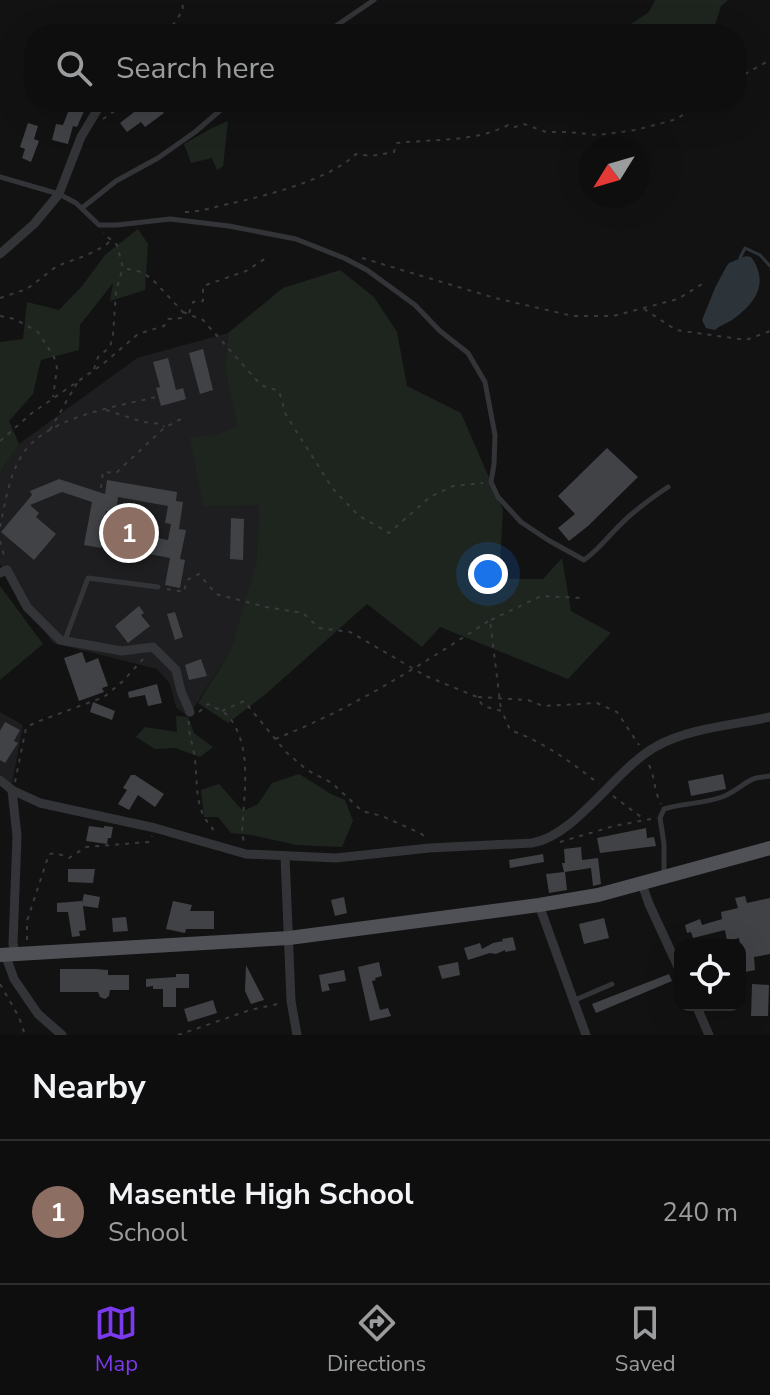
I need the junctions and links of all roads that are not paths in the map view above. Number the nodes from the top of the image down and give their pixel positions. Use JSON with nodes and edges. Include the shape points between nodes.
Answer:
{"nodes":[{"id":1,"x":374,"y":0,"type":"edge"},
{"id":2,"x":339,"y":24,"type":"edge"},
{"id":3,"x":96,"y":112,"type":"edge"},
{"id":4,"x":218,"y":112,"type":"edge"},
{"id":5,"x":0,"y":177,"type":"edge"},
{"id":6,"x":59,"y":194,"type":"junction"},
{"id":7,"x":82,"y":208,"type":"junction"},
{"id":8,"x":0,"y":254,"type":"edge"},
{"id":9,"x":668,"y":487,"type":"dead end"},
{"id":10,"x":4,"y":572,"type":"edge"},
{"id":11,"x":158,"y":587,"type":"road end"},
{"id":12,"x":64,"y":641,"type":"junction"},
{"id":13,"x":190,"y":712,"type":"road end"},
{"id":14,"x":770,"y":717,"type":"edge"},
{"id":15,"x":770,"y":776,"type":"edge"},
{"id":16,"x":0,"y":780,"type":"edge"},
{"id":17,"x":13,"y":790,"type":"junction"},
{"id":18,"x":770,"y":848,"type":"edge"},
{"id":19,"x":285,"y":856,"type":"junction"},
{"id":20,"x":663,"y":878,"type":"junction"},
{"id":21,"x":642,"y":884,"type":"junction"},
{"id":22,"x":539,"y":905,"type":"junction"},
{"id":23,"x":289,"y":938,"type":"junction"},
{"id":24,"x":8,"y":952,"type":"edge"},
{"id":25,"x":674,"y":958,"type":"edge"},
{"id":26,"x":612,"y":984,"type":"dead end"},
{"id":27,"x":575,"y":1000,"type":"junction"},
{"id":28,"x":699,"y":1011,"type":"edge"},
{"id":29,"x":62,"y":1035,"type":"edge"},
{"id":30,"x":297,"y":1035,"type":"edge"},
{"id":31,"x":586,"y":1035,"type":"edge"},
{"id":32,"x":709,"y":1035,"type":"edge"}],
"edges":[{"from":1,"to":2,"type":"lane"},
{"from":3,"to":6,"type":"street"},
{"from":4,"to":7,"type":"lane"},
{"from":5,"to":6,"type":"lane"},
{"from":6,"to":7,"type":"lane"},
{"from":6,"to":8,"type":"street"},
{"from":7,"to":9,"type":"lane","via":[[99,225],[170,219],[296,239],[367,270],[468,353],[485,382],[495,435],[491,482],[498,497],[521,522],[584,560]]},
{"from":10,"to":12,"type":"street","via":[[27,607]]},
{"from":11,"to":12,"type":"lane","via":[[88,578]]},
{"from":12,"to":13,"type":"street","via":[[122,651],[153,647],[176,670]]},
{"from":14,"to":19,"type":"street","via":[[658,745],[543,841],[336,858]]},
{"from":15,"to":20,"type":"lane","via":[[752,778],[724,797],[664,809]]},
{"from":16,"to":17,"type":"street"},
{"from":17,"to":19,"type":"street","via":[[40,803],[246,854]]},
{"from":17,"to":24,"type":"street","via":[[17,836]]},
{"from":18,"to":20,"type":"main road"},
{"from":19,"to":23,"type":"street"},
{"from":20,"to":21,"type":"main road"},
{"from":21,"to":22,"type":"main road"},
{"from":21,"to":25,"type":"street"},
{"from":22,"to":23,"type":"main road"},
{"from":22,"to":27,"type":"street"},
{"from":23,"to":24,"type":"main road"},
{"from":23,"to":30,"type":"street"},
{"from":24,"to":29,"type":"street","via":[[14,979],[38,1014]]},
{"from":26,"to":27,"type":"lane"},
{"from":27,"to":31,"type":"street"},
{"from":28,"to":32,"type":"street"}]}
